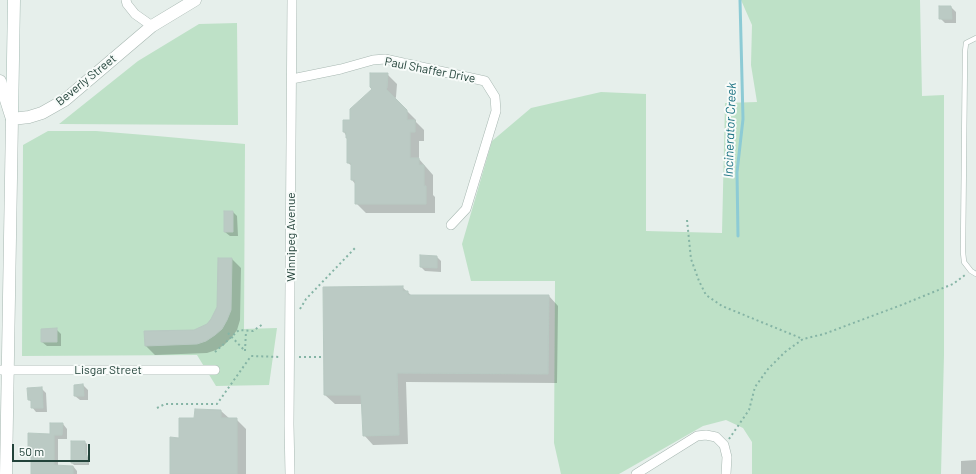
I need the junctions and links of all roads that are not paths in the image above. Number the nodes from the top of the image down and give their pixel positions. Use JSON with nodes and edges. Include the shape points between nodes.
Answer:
{"nodes":[{"id":1,"x":14,"y":0,"type":"edge"},
{"id":2,"x":126,"y":0,"type":"edge"},
{"id":3,"x":195,"y":0,"type":"edge"},
{"id":4,"x":292,"y":0,"type":"edge"},
{"id":5,"x":152,"y":26,"type":"junction"},
{"id":6,"x":976,"y":38,"type":"edge"},
{"id":7,"x":292,"y":79,"type":"junction"},
{"id":8,"x":0,"y":81,"type":"edge"},
{"id":9,"x":12,"y":119,"type":"junction"},
{"id":10,"x":451,"y":224,"type":"dead end"},
{"id":11,"x":976,"y":274,"type":"edge"},
{"id":12,"x":4,"y":370,"type":"edge"},
{"id":13,"x":215,"y":370,"type":"dead end"},
{"id":14,"x":6,"y":474,"type":"edge"},
{"id":15,"x":290,"y":474,"type":"edge"},
{"id":16,"x":636,"y":474,"type":"edge"},
{"id":17,"x":726,"y":474,"type":"edge"}],
"edges":[{"from":1,"to":9,"type":"street"},
{"from":2,"to":5,"type":"street","via":[[134,14]]},
{"from":3,"to":5,"type":"street","name":"Beverly Street"},
{"from":4,"to":7,"type":"street","name":"Winnipeg Avenue"},
{"from":5,"to":9,"type":"street","name":"Beverly Street","via":[[65,100],[42,113]]},
{"from":6,"to":11,"type":"lane","via":[[966,43],[965,52],[963,252],[964,262]]},
{"from":7,"to":10,"type":"street","name":"Paul Shaffer Drive","via":[[385,59],[485,81],[495,97],[496,111],[466,209]]},
{"from":7,"to":15,"type":"street","name":"Winnipeg Avenue"},
{"from":8,"to":9,"type":"street"},
{"from":9,"to":12,"type":"street"},
{"from":12,"to":13,"type":"street","name":"Lisgar Street"},
{"from":12,"to":14,"type":"street"},
{"from":16,"to":17,"type":"street","via":[[697,436],[706,435],[716,437],[724,445],[727,457]]}]}
